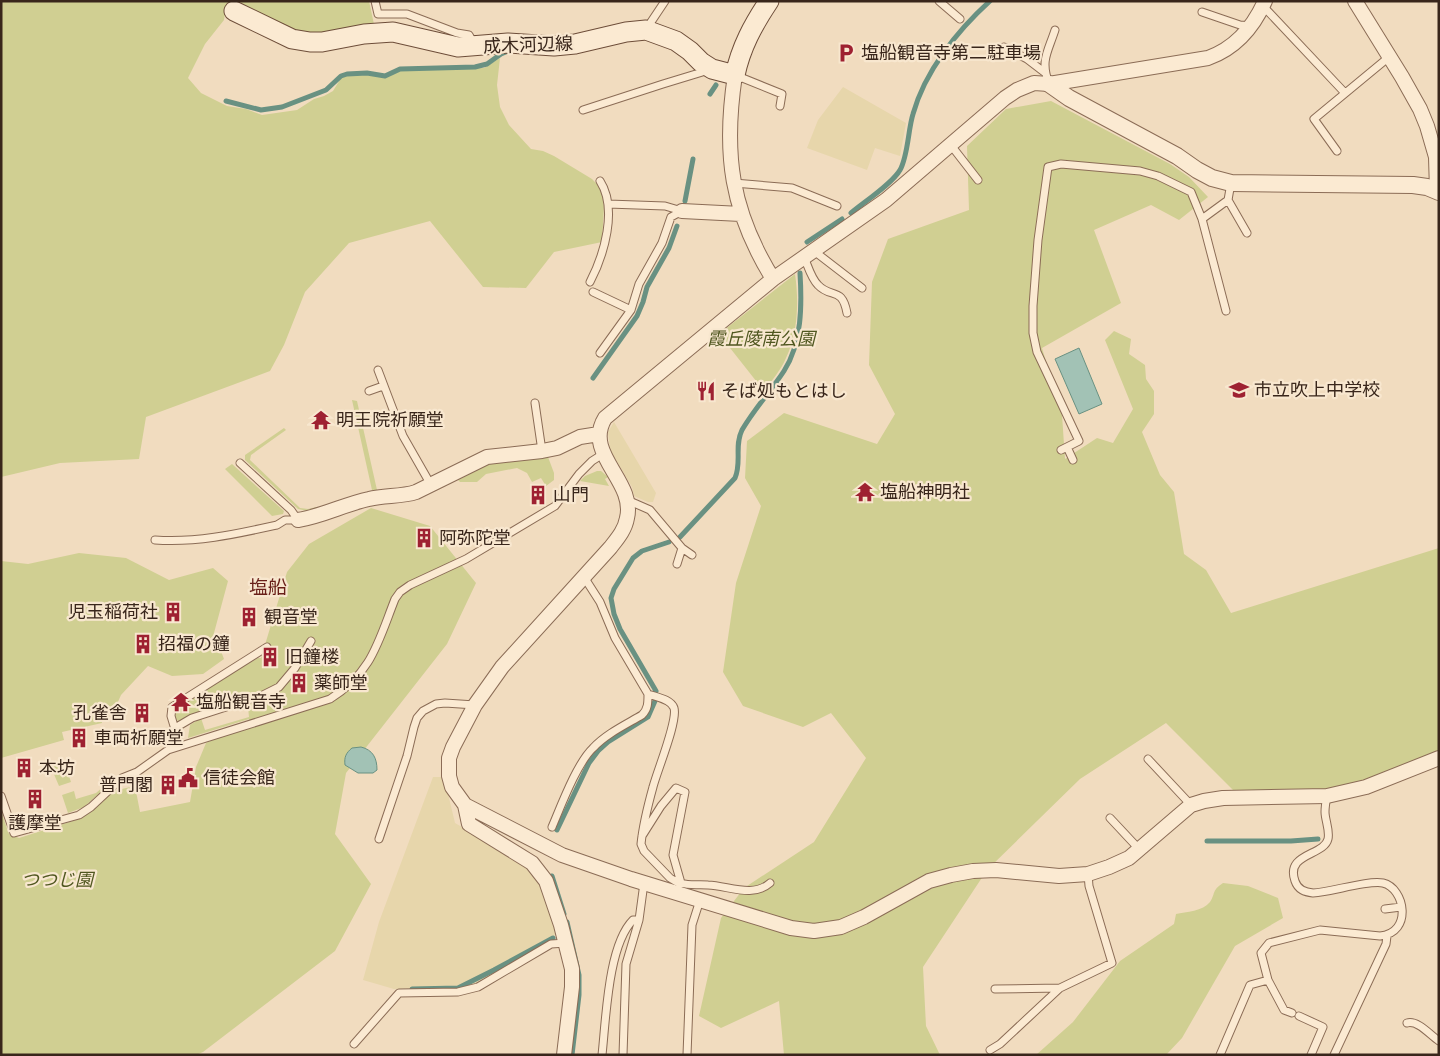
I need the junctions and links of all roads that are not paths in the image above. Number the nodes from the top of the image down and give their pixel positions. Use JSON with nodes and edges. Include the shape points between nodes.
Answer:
{"nodes":[{"id":1,"x":375,"y":1,"type":"edge"},
{"id":2,"x":665,"y":1,"type":"edge"},
{"id":3,"x":769,"y":1,"type":"edge"},
{"id":4,"x":940,"y":1,"type":"edge"},
{"id":5,"x":1355,"y":1,"type":"edge"},
{"id":6,"x":1264,"y":4,"type":"edge"},
{"id":7,"x":234,"y":11,"type":"dead end"},
{"id":8,"x":1202,"y":12,"type":"dead end"},
{"id":9,"x":960,"y":19,"type":"dead end"},
{"id":10,"x":1251,"y":26,"type":"junction"},
{"id":11,"x":646,"y":30,"type":"junction"},
{"id":12,"x":1055,"y":30,"type":"dead end"},
{"id":13,"x":476,"y":46,"type":"junction"},
{"id":14,"x":1004,"y":48,"type":"dead end"},
{"id":15,"x":1389,"y":57,"type":"junction"},
{"id":16,"x":712,"y":69,"type":"junction"},
{"id":17,"x":735,"y":76,"type":"junction"},
{"id":18,"x":1047,"y":78,"type":"junction"},
{"id":19,"x":1346,"y":93,"type":"junction"},
{"id":20,"x":780,"y":106,"type":"dead end"},
{"id":21,"x":583,"y":110,"type":"dead end"},
{"id":22,"x":950,"y":144,"type":"junction"},
{"id":23,"x":1337,"y":151,"type":"dead end"},
{"id":24,"x":978,"y":180,"type":"dead end"},
{"id":25,"x":600,"y":181,"type":"dead end"},
{"id":26,"x":733,"y":183,"type":"junction"},
{"id":27,"x":1231,"y":183,"type":"junction"},
{"id":28,"x":1438,"y":191,"type":"edge"},
{"id":29,"x":1228,"y":200,"type":"junction"},
{"id":30,"x":608,"y":204,"type":"junction"},
{"id":31,"x":837,"y":206,"type":"dead end"},
{"id":32,"x":682,"y":211,"type":"junction"},
{"id":33,"x":741,"y":214,"type":"junction"},
{"id":34,"x":1202,"y":219,"type":"junction"},
{"id":35,"x":1247,"y":232,"type":"dead end"},
{"id":36,"x":809,"y":254,"type":"junction"},
{"id":37,"x":773,"y":279,"type":"junction"},
{"id":38,"x":590,"y":282,"type":"dead end"},
{"id":39,"x":862,"y":288,"type":"dead end"},
{"id":40,"x":593,"y":292,"type":"dead end"},
{"id":41,"x":631,"y":310,"type":"junction"},
{"id":42,"x":1226,"y":311,"type":"dead end"},
{"id":43,"x":847,"y":313,"type":"dead end"},
{"id":44,"x":600,"y":353,"type":"dead end"},
{"id":45,"x":378,"y":370,"type":"dead end"},
{"id":46,"x":383,"y":386,"type":"junction"},
{"id":47,"x":369,"y":391,"type":"dead end"},
{"id":48,"x":535,"y":403,"type":"dead end"},
{"id":49,"x":599,"y":434,"type":"junction"},
{"id":50,"x":542,"y":451,"type":"junction"},
{"id":51,"x":603,"y":454,"type":"junction"},
{"id":52,"x":1073,"y":460,"type":"dead end"},
{"id":53,"x":240,"y":463,"type":"dead end"},
{"id":54,"x":430,"y":485,"type":"junction"},
{"id":55,"x":628,"y":500,"type":"junction"},
{"id":56,"x":298,"y":520,"type":"junction"},
{"id":57,"x":155,"y":540,"type":"dead end"},
{"id":58,"x":682,"y":548,"type":"junction"},
{"id":59,"x":692,"y":555,"type":"dead end"},
{"id":60,"x":677,"y":564,"type":"dead end"},
{"id":61,"x":584,"y":577,"type":"junction"},
{"id":62,"x":311,"y":641,"type":"dead end"},
{"id":63,"x":267,"y":647,"type":"dead end"},
{"id":64,"x":648,"y":694,"type":"junction"},
{"id":65,"x":475,"y":705,"type":"junction"},
{"id":66,"x":175,"y":728,"type":"junction"},
{"id":67,"x":180,"y":746,"type":"junction"},
{"id":68,"x":1439,"y":758,"type":"edge"},
{"id":69,"x":1148,"y":760,"type":"dead end"},
{"id":70,"x":1327,"y":796,"type":"junction"},
{"id":71,"x":2,"y":797,"type":"edge"},
{"id":72,"x":465,"y":805,"type":"junction"},
{"id":73,"x":1191,"y":805,"type":"junction"},
{"id":74,"x":1110,"y":818,"type":"dead end"},
{"id":75,"x":552,"y":828,"type":"dead end"},
{"id":76,"x":642,"y":836,"type":"junction"},
{"id":77,"x":379,"y":839,"type":"dead end"},
{"id":78,"x":1139,"y":849,"type":"junction"},
{"id":79,"x":1088,"y":874,"type":"junction"},
{"id":80,"x":644,"y":883,"type":"junction"},
{"id":81,"x":770,"y":883,"type":"dead end"},
{"id":82,"x":679,"y":888,"type":"junction"},
{"id":83,"x":700,"y":900,"type":"junction"},
{"id":84,"x":1401,"y":907,"type":"junction"},
{"id":85,"x":1385,"y":909,"type":"dead end"},
{"id":86,"x":639,"y":920,"type":"junction"},
{"id":87,"x":1387,"y":936,"type":"junction"},
{"id":88,"x":566,"y":943,"type":"junction"},
{"id":89,"x":1268,"y":980,"type":"junction"},
{"id":90,"x":1060,"y":988,"type":"junction"},
{"id":91,"x":995,"y":989,"type":"dead end"},
{"id":92,"x":1407,"y":1023,"type":"dead end"},
{"id":93,"x":1439,"y":1040,"type":"edge"},
{"id":94,"x":354,"y":1044,"type":"dead end"},
{"id":95,"x":990,"y":1050,"type":"dead end"},
{"id":96,"x":564,"y":1055,"type":"edge"},
{"id":97,"x":602,"y":1055,"type":"edge"},
{"id":98,"x":622,"y":1055,"type":"edge"},
{"id":99,"x":687,"y":1055,"type":"edge"},
{"id":100,"x":1220,"y":1055,"type":"edge"},
{"id":101,"x":1311,"y":1055,"type":"edge"},
{"id":102,"x":1334,"y":1055,"type":"edge"}],
"edges":[{"from":1,"to":13,"type":"lane","via":[[378,14],[407,14],[469,35]]},
{"from":2,"to":11,"type":"lane"},
{"from":3,"to":17,"type":"main road","via":[[748,36]]},
{"from":4,"to":9,"type":"lane"},
{"from":5,"to":15,"type":"street"},
{"from":6,"to":10,"type":"street"},
{"from":6,"to":19,"type":"lane"},
{"from":7,"to":13,"type":"main road","name":"成木河辺線","via":[[292,38],[310,42],[393,32],[458,47]]},
{"from":8,"to":10,"type":"lane"},
{"from":10,"to":18,"type":"street","via":[[1234,45],[1208,58]]},
{"from":11,"to":13,"type":"main road","name":"成木河辺線","via":[[554,46],[508,43]]},
{"from":11,"to":16,"type":"main road","name":"成木河辺線","via":[[676,41]]},
{"from":12,"to":18,"type":"lane","via":[[1044,60]]},
{"from":14,"to":18,"type":"lane","via":[[1027,59]]},
{"from":15,"to":19,"type":"lane"},
{"from":15,"to":28,"type":"street","via":[[1427,126],[1436,157]]},
{"from":16,"to":17,"type":"main road","name":"成木河辺線"},
{"from":16,"to":21,"type":"lane"},
{"from":17,"to":20,"type":"lane","via":[[782,94]]},
{"from":17,"to":26,"type":"street","via":[[730,147]]},
{"from":18,"to":22,"type":"street","via":[[1005,98]]},
{"from":18,"to":27,"type":"street","via":[[1069,98],[1212,178]]},
{"from":19,"to":23,"type":"lane","via":[[1314,119]]},
{"from":22,"to":24,"type":"lane"},
{"from":22,"to":36,"type":"street","via":[[886,200]]},
{"from":25,"to":30,"type":"lane"},
{"from":26,"to":31,"type":"lane","via":[[792,188]]},
{"from":26,"to":33,"type":"street"},
{"from":27,"to":28,"type":"street","via":[[1408,185]]},
{"from":27,"to":29,"type":"lane"},
{"from":29,"to":34,"type":"lane"},
{"from":29,"to":35,"type":"lane"},
{"from":30,"to":32,"type":"lane","via":[[664,206]]},
{"from":30,"to":38,"type":"lane","via":[[606,241]]},
{"from":32,"to":33,"type":"street"},
{"from":32,"to":41,"type":"lane","via":[[671,217]]},
{"from":33,"to":37,"type":"street"},
{"from":34,"to":42,"type":"lane"},
{"from":34,"to":52,"type":"lane","via":[[1191,192],[1150,173],[1061,164],[1048,167],[1038,240],[1033,333],[1038,352],[1079,441],[1064,448]]},
{"from":36,"to":37,"type":"street"},
{"from":36,"to":39,"type":"lane"},
{"from":36,"to":43,"type":"lane","via":[[818,284],[842,297]]},
{"from":37,"to":49,"type":"street","via":[[605,418]]},
{"from":40,"to":41,"type":"lane"},
{"from":41,"to":44,"type":"lane"},
{"from":45,"to":46,"type":"lane"},
{"from":46,"to":47,"type":"lane"},
{"from":46,"to":54,"type":"lane","via":[[403,436]]},
{"from":48,"to":50,"type":"lane"},
{"from":49,"to":50,"type":"street","via":[[580,437]]},
{"from":49,"to":51,"type":"street"},
{"from":50,"to":54,"type":"street","via":[[487,457]]},
{"from":51,"to":55,"type":"street"},
{"from":51,"to":67,"type":"lane","via":[[578,474],[555,506],[466,559],[400,592],[369,663],[344,690],[320,702]]},
{"from":53,"to":56,"type":"lane"},
{"from":54,"to":56,"type":"street","via":[[405,495],[368,499]]},
{"from":55,"to":58,"type":"lane","via":[[650,510]]},
{"from":55,"to":61,"type":"street","via":[[623,529]]},
{"from":56,"to":57,"type":"lane","via":[[285,520],[277,525],[206,540]]},
{"from":58,"to":59,"type":"lane"},
{"from":58,"to":60,"type":"lane"},
{"from":61,"to":64,"type":"lane"},
{"from":61,"to":65,"type":"street","via":[[502,666]]},
{"from":62,"to":66,"type":"lane","via":[[296,668],[279,687],[201,715]]},
{"from":63,"to":66,"type":"lane","via":[[172,707]]},
{"from":64,"to":75,"type":"lane","via":[[646,711],[592,748],[583,759]]},
{"from":64,"to":76,"type":"lane","via":[[669,702],[675,711]]},
{"from":65,"to":72,"type":"street","via":[[453,747],[449,767],[452,787]]},
{"from":65,"to":77,"type":"lane","via":[[436,704],[417,718]]},
{"from":66,"to":67,"type":"lane"},
{"from":67,"to":71,"type":"lane","via":[[122,778],[80,815],[14,833]]},
{"from":68,"to":70,"type":"street","via":[[1366,787]]},
{"from":69,"to":73,"type":"lane"},
{"from":70,"to":73,"type":"street","via":[[1223,798]]},
{"from":70,"to":84,"type":"lane","via":[[1328,838],[1325,845],[1299,861],[1295,867],[1296,883],[1305,892],[1313,893],[1385,883],[1399,896]]},
{"from":72,"to":80,"type":"street","via":[[562,855]]},
{"from":72,"to":88,"type":"street","via":[[469,824],[532,863],[540,872]]},
{"from":73,"to":78,"type":"street"},
{"from":74,"to":78,"type":"lane"},
{"from":76,"to":82,"type":"lane","via":[[644,851]]},
{"from":76,"to":82,"type":"lane","via":[[676,788],[685,792],[673,855]]},
{"from":78,"to":79,"type":"street","via":[[1129,858]]},
{"from":79,"to":83,"type":"street","via":[[1059,876],[996,870],[951,875],[929,881],[841,927],[814,931],[790,928]]},
{"from":79,"to":90,"type":"lane","via":[[1112,963]]},
{"from":80,"to":82,"type":"street"},
{"from":80,"to":86,"type":"lane"},
{"from":81,"to":82,"type":"lane","via":[[758,890],[708,884]]},
{"from":82,"to":83,"type":"street"},
{"from":83,"to":99,"type":"lane","via":[[692,925]]},
{"from":84,"to":85,"type":"lane"},
{"from":84,"to":87,"type":"lane","via":[[1401,921],[1394,933]]},
{"from":86,"to":97,"type":"lane","via":[[633,920],[627,926],[614,957]]},
{"from":86,"to":98,"type":"lane","via":[[626,964]]},
{"from":87,"to":89,"type":"lane","via":[[1320,930],[1269,943],[1261,953]]},
{"from":87,"to":102,"type":"lane"},
{"from":88,"to":94,"type":"lane","via":[[551,944],[478,987],[458,992],[399,993]]},
{"from":88,"to":96,"type":"street","via":[[572,987]]},
{"from":89,"to":100,"type":"lane","via":[[1250,985]]},
{"from":89,"to":101,"type":"lane","via":[[1284,1010],[1323,1027]]},
{"from":90,"to":91,"type":"lane"},
{"from":90,"to":95,"type":"lane"},
{"from":92,"to":93,"type":"lane","via":[[1413,1023]]}]}
